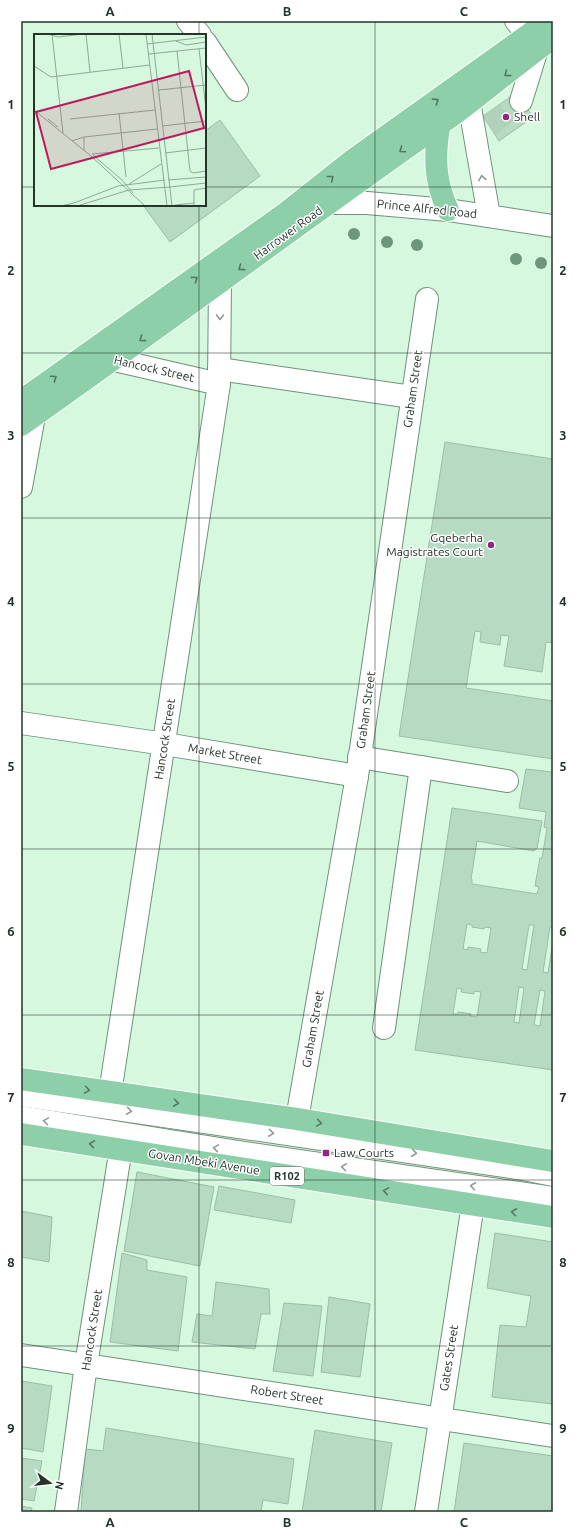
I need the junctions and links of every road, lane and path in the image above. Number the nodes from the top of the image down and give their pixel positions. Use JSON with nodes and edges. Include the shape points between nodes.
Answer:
{"nodes":[{"id":1,"x":188,"y":21,"type":"edge"},
{"id":2,"x":548,"y":21,"type":"edge"},
{"id":3,"x":199,"y":34,"type":"edge"},
{"id":4,"x":534,"y":36,"type":"edge"},
{"id":5,"x":206,"y":44,"type":"edge"},
{"id":6,"x":237,"y":90,"type":"dead end"},
{"id":7,"x":522,"y":101,"type":"tunnel mouth"},
{"id":8,"x":469,"y":102,"type":"junction"},
{"id":9,"x":440,"y":122,"type":"junction"},
{"id":10,"x":301,"y":202,"type":"junction"},
{"id":11,"x":329,"y":203,"type":"junction"},
{"id":12,"x":448,"y":210,"type":"junction"},
{"id":13,"x":489,"y":216,"type":"junction"},
{"id":14,"x":553,"y":226,"type":"edge"},
{"id":15,"x":217,"y":274,"type":"junction"},
{"id":16,"x":427,"y":299,"type":"dead end"},
{"id":17,"x":89,"y":354,"type":"junction"},
{"id":18,"x":114,"y":360,"type":"junction"},
{"id":19,"x":219,"y":376,"type":"junction"},
{"id":20,"x":412,"y":397,"type":"junction"},
{"id":21,"x":25,"y":414,"type":"edge"},
{"id":22,"x":21,"y":487,"type":"edge"},
{"id":23,"x":21,"y":723,"type":"edge"},
{"id":24,"x":165,"y":744,"type":"junction"},
{"id":25,"x":358,"y":767,"type":"junction"},
{"id":26,"x":421,"y":767,"type":"junction"},
{"id":27,"x":508,"y":781,"type":"dead end"},
{"id":28,"x":384,"y":1028,"type":"dead end"},
{"id":29,"x":21,"y":1079,"type":"edge"},
{"id":30,"x":110,"y":1093,"type":"junction"},
{"id":31,"x":21,"y":1095,"type":"edge"},
{"id":32,"x":21,"y":1117,"type":"edge"},
{"id":33,"x":297,"y":1119,"type":"junction"},
{"id":34,"x":21,"y":1134,"type":"edge"},
{"id":35,"x":121,"y":1148,"type":"junction"},
{"id":36,"x":553,"y":1161,"type":"edge"},
{"id":37,"x":553,"y":1175,"type":"edge"},
{"id":38,"x":553,"y":1198,"type":"edge"},
{"id":39,"x":473,"y":1204,"type":"junction"},
{"id":40,"x":553,"y":1217,"type":"edge"},
{"id":41,"x":21,"y":1355,"type":"edge"},
{"id":42,"x":86,"y":1365,"type":"junction"},
{"id":43,"x":440,"y":1418,"type":"junction"},
{"id":44,"x":553,"y":1436,"type":"edge"},
{"id":45,"x":66,"y":1512,"type":"edge"},
{"id":46,"x":426,"y":1512,"type":"edge"}],
"edges":[{"from":1,"to":3,"type":"street"},
{"from":2,"to":4,"type":"main road","name":"Harrower Road"},
{"from":4,"to":7,"type":"street"},
{"from":4,"to":8,"type":"main road","name":"Harrower Road","one_way":true},
{"from":10,"to":4,"type":"main road","name":"Harrower Road","one_way":true,"via":[[353,160]]},
{"from":5,"to":6,"type":"street"},
{"from":8,"to":9,"type":"main road","name":"Harrower Road"},
{"from":13,"to":8,"type":"street","one_way":true,"via":[[482,129]]},
{"from":9,"to":11,"type":"main road","name":"Harrower Road","one_way":true},
{"from":9,"to":12,"type":"main road","via":[[436,169],[442,197]]},
{"from":10,"to":11,"type":"street","name":"Prince Alfred Road"},
{"from":10,"to":15,"type":"main road","name":"Harrower Road"},
{"from":11,"to":12,"type":"street","name":"Prince Alfred Road","via":[[367,203]]},
{"from":11,"to":15,"type":"main road","name":"Harrower Road","one_way":true},
{"from":12,"to":13,"type":"street","name":"Prince Alfred Road"},
{"from":13,"to":14,"type":"street","name":"Prince Alfred Road"},
{"from":17,"to":15,"type":"main road","name":"Harrower Road","one_way":true},
{"from":15,"to":18,"type":"main road","name":"Harrower Road","one_way":true},
{"from":15,"to":19,"type":"street","name":"Hancock Street","one_way":true},
{"from":16,"to":20,"type":"street","name":"Graham Street"},
{"from":17,"to":18,"type":"street","name":"Hancock Street"},
{"from":21,"to":17,"type":"main road","name":"Harrower Road","one_way":true},
{"from":18,"to":19,"type":"street","name":"Hancock Street"},
{"from":18,"to":21,"type":"main road","name":"Harrower Road"},
{"from":19,"to":20,"type":"street"},
{"from":19,"to":24,"type":"street","name":"Hancock Street"},
{"from":20,"to":25,"type":"street","name":"Graham Street"},
{"from":21,"to":22,"type":"street"},
{"from":23,"to":24,"type":"street","name":"Market Street"},
{"from":24,"to":25,"type":"street","name":"Market Street"},
{"from":24,"to":30,"type":"street","name":"Hancock Street"},
{"from":25,"to":26,"type":"street","name":"Market Street"},
{"from":25,"to":33,"type":"street","name":"Graham Street"},
{"from":26,"to":27,"type":"street","name":"Market Street"},
{"from":26,"to":28,"type":"street"},
{"from":29,"to":30,"type":"main road","one_way":true},
{"from":30,"to":33,"type":"main road","one_way":true},
{"from":31,"to":37,"type":"street","one_way":true},
{"from":38,"to":32,"type":"street","one_way":true},
{"from":33,"to":36,"type":"main road","one_way":true},
{"from":35,"to":34,"type":"main road","name":"Govan Mbeki Avenue","number":"R102","one_way":true},
{"from":39,"to":35,"type":"main road","name":"Govan Mbeki Avenue","number":"R102","one_way":true},
{"from":35,"to":42,"type":"street","name":"Hancock Street"},
{"from":40,"to":39,"type":"main road","name":"Govan Mbeki Avenue","number":"R102","one_way":true},
{"from":39,"to":43,"type":"street","name":"Gates Street"},
{"from":41,"to":42,"type":"street","name":"Robert Street"},
{"from":42,"to":43,"type":"street","name":"Robert Street"},
{"from":42,"to":45,"type":"street","name":"Hancock Street"},
{"from":43,"to":44,"type":"street","name":"Robert Street"},
{"from":43,"to":46,"type":"street","name":"Gates Street"}]}
